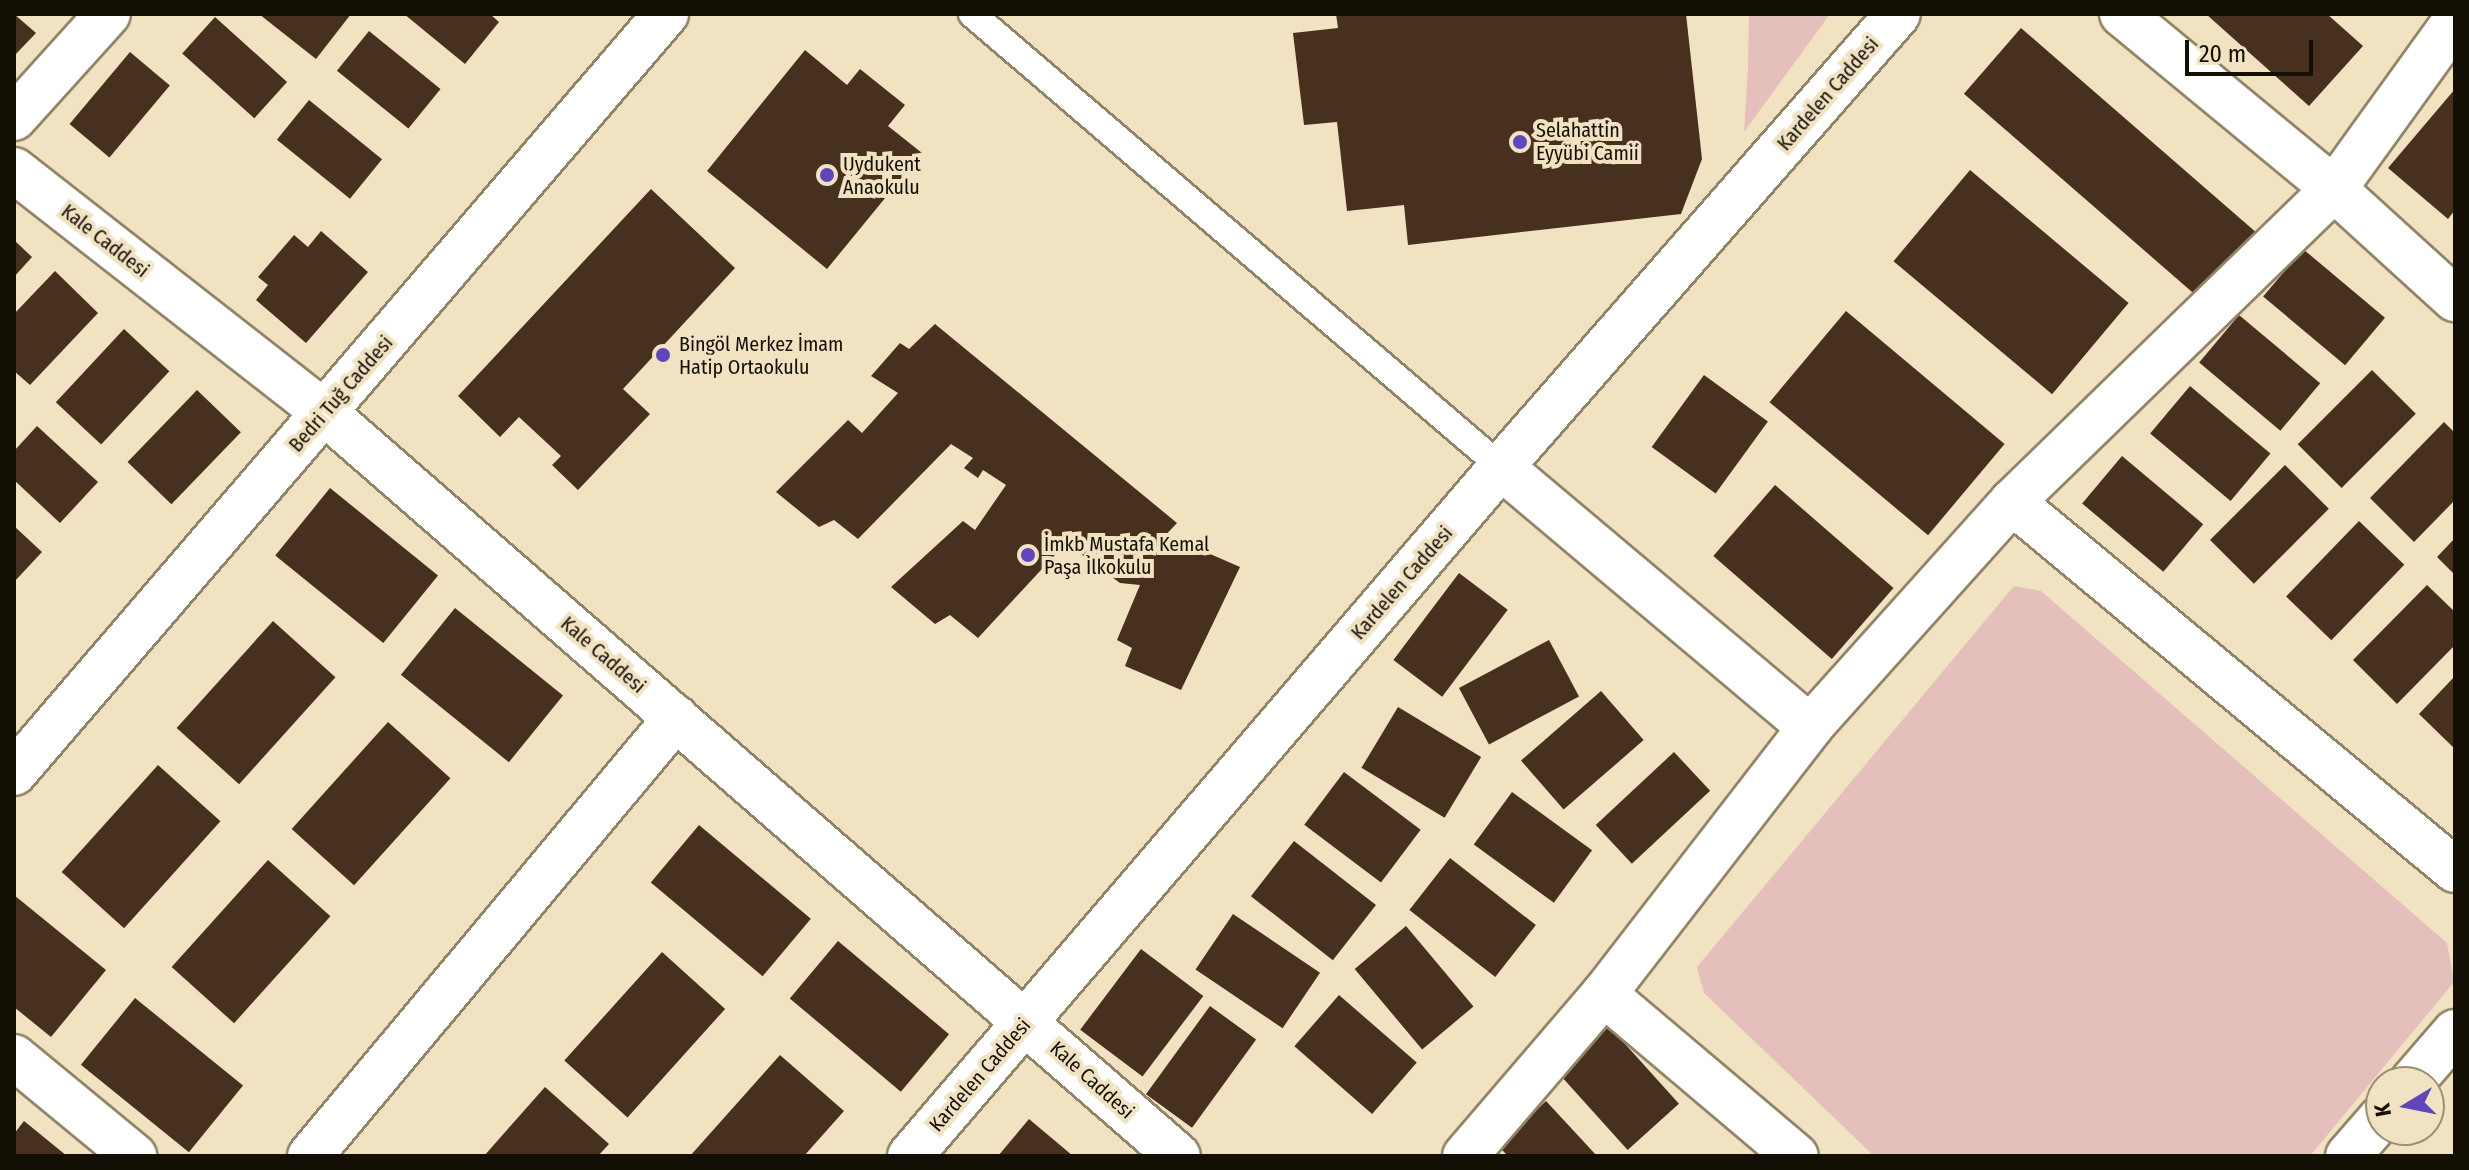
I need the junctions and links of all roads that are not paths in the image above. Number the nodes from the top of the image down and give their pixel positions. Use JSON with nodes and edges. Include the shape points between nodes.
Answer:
{"nodes":[{"id":1,"x":108,"y":14,"type":"edge"},
{"id":2,"x":666,"y":14,"type":"edge"},
{"id":3,"x":972,"y":14,"type":"edge"},
{"id":4,"x":1898,"y":14,"type":"edge"},
{"id":5,"x":2122,"y":14,"type":"edge"},
{"id":6,"x":2455,"y":21,"type":"edge"},
{"id":7,"x":14,"y":118,"type":"edge"},
{"id":8,"x":14,"y":170,"type":"edge"},
{"id":9,"x":2334,"y":189,"type":"junction"},
{"id":10,"x":2455,"y":299,"type":"edge"},
{"id":11,"x":325,"y":413,"type":"junction"},
{"id":12,"x":1501,"y":467,"type":"junction"},
{"id":13,"x":2012,"y":502,"type":"junction"},
{"id":14,"x":676,"y":718,"type":"junction"},
{"id":15,"x":1810,"y":727,"type":"junction"},
{"id":16,"x":14,"y":773,"type":"edge"},
{"id":17,"x":2455,"y":870,"type":"edge"},
{"id":18,"x":1604,"y":994,"type":"junction"},
{"id":19,"x":1027,"y":1022,"type":"junction"},
{"id":20,"x":2455,"y":1032,"type":"edge"},
{"id":21,"x":14,"y":1057,"type":"edge"},
{"id":22,"x":2426,"y":1066,"type":"edge"},
{"id":23,"x":2365,"y":1136,"type":"edge"},
{"id":24,"x":134,"y":1156,"type":"edge"},
{"id":25,"x":310,"y":1156,"type":"edge"},
{"id":26,"x":910,"y":1156,"type":"edge"},
{"id":27,"x":1178,"y":1156,"type":"edge"},
{"id":28,"x":1465,"y":1156,"type":"edge"},
{"id":29,"x":1796,"y":1156,"type":"edge"},
{"id":30,"x":2348,"y":1156,"type":"edge"}],
"edges":[{"from":1,"to":7,"type":"street"},
{"from":2,"to":11,"type":"street","name":"Bedri Tuğ Caddesi"},
{"from":3,"to":12,"type":"lane"},
{"from":4,"to":12,"type":"street","name":"Kardelen Caddesi"},
{"from":5,"to":9,"type":"street"},
{"from":6,"to":9,"type":"street"},
{"from":8,"to":11,"type":"street","name":"Kale Caddesi"},
{"from":9,"to":10,"type":"street"},
{"from":9,"to":13,"type":"street"},
{"from":11,"to":14,"type":"street","name":"Kale Caddesi"},
{"from":11,"to":16,"type":"street","name":"Bedri Tuğ Caddesi"},
{"from":12,"to":15,"type":"street"},
{"from":12,"to":19,"type":"street","name":"Kardelen Caddesi"},
{"from":13,"to":15,"type":"street"},
{"from":13,"to":17,"type":"street"},
{"from":14,"to":19,"type":"street","name":"Kale Caddesi"},
{"from":14,"to":25,"type":"street"},
{"from":15,"to":18,"type":"street"},
{"from":18,"to":28,"type":"street"},
{"from":18,"to":29,"type":"street"},
{"from":19,"to":26,"type":"street","name":"Kardelen Caddesi"},
{"from":19,"to":27,"type":"street","name":"Kale Caddesi"},
{"from":20,"to":22,"type":"street"},
{"from":21,"to":24,"type":"street"},
{"from":23,"to":30,"type":"street"}]}
